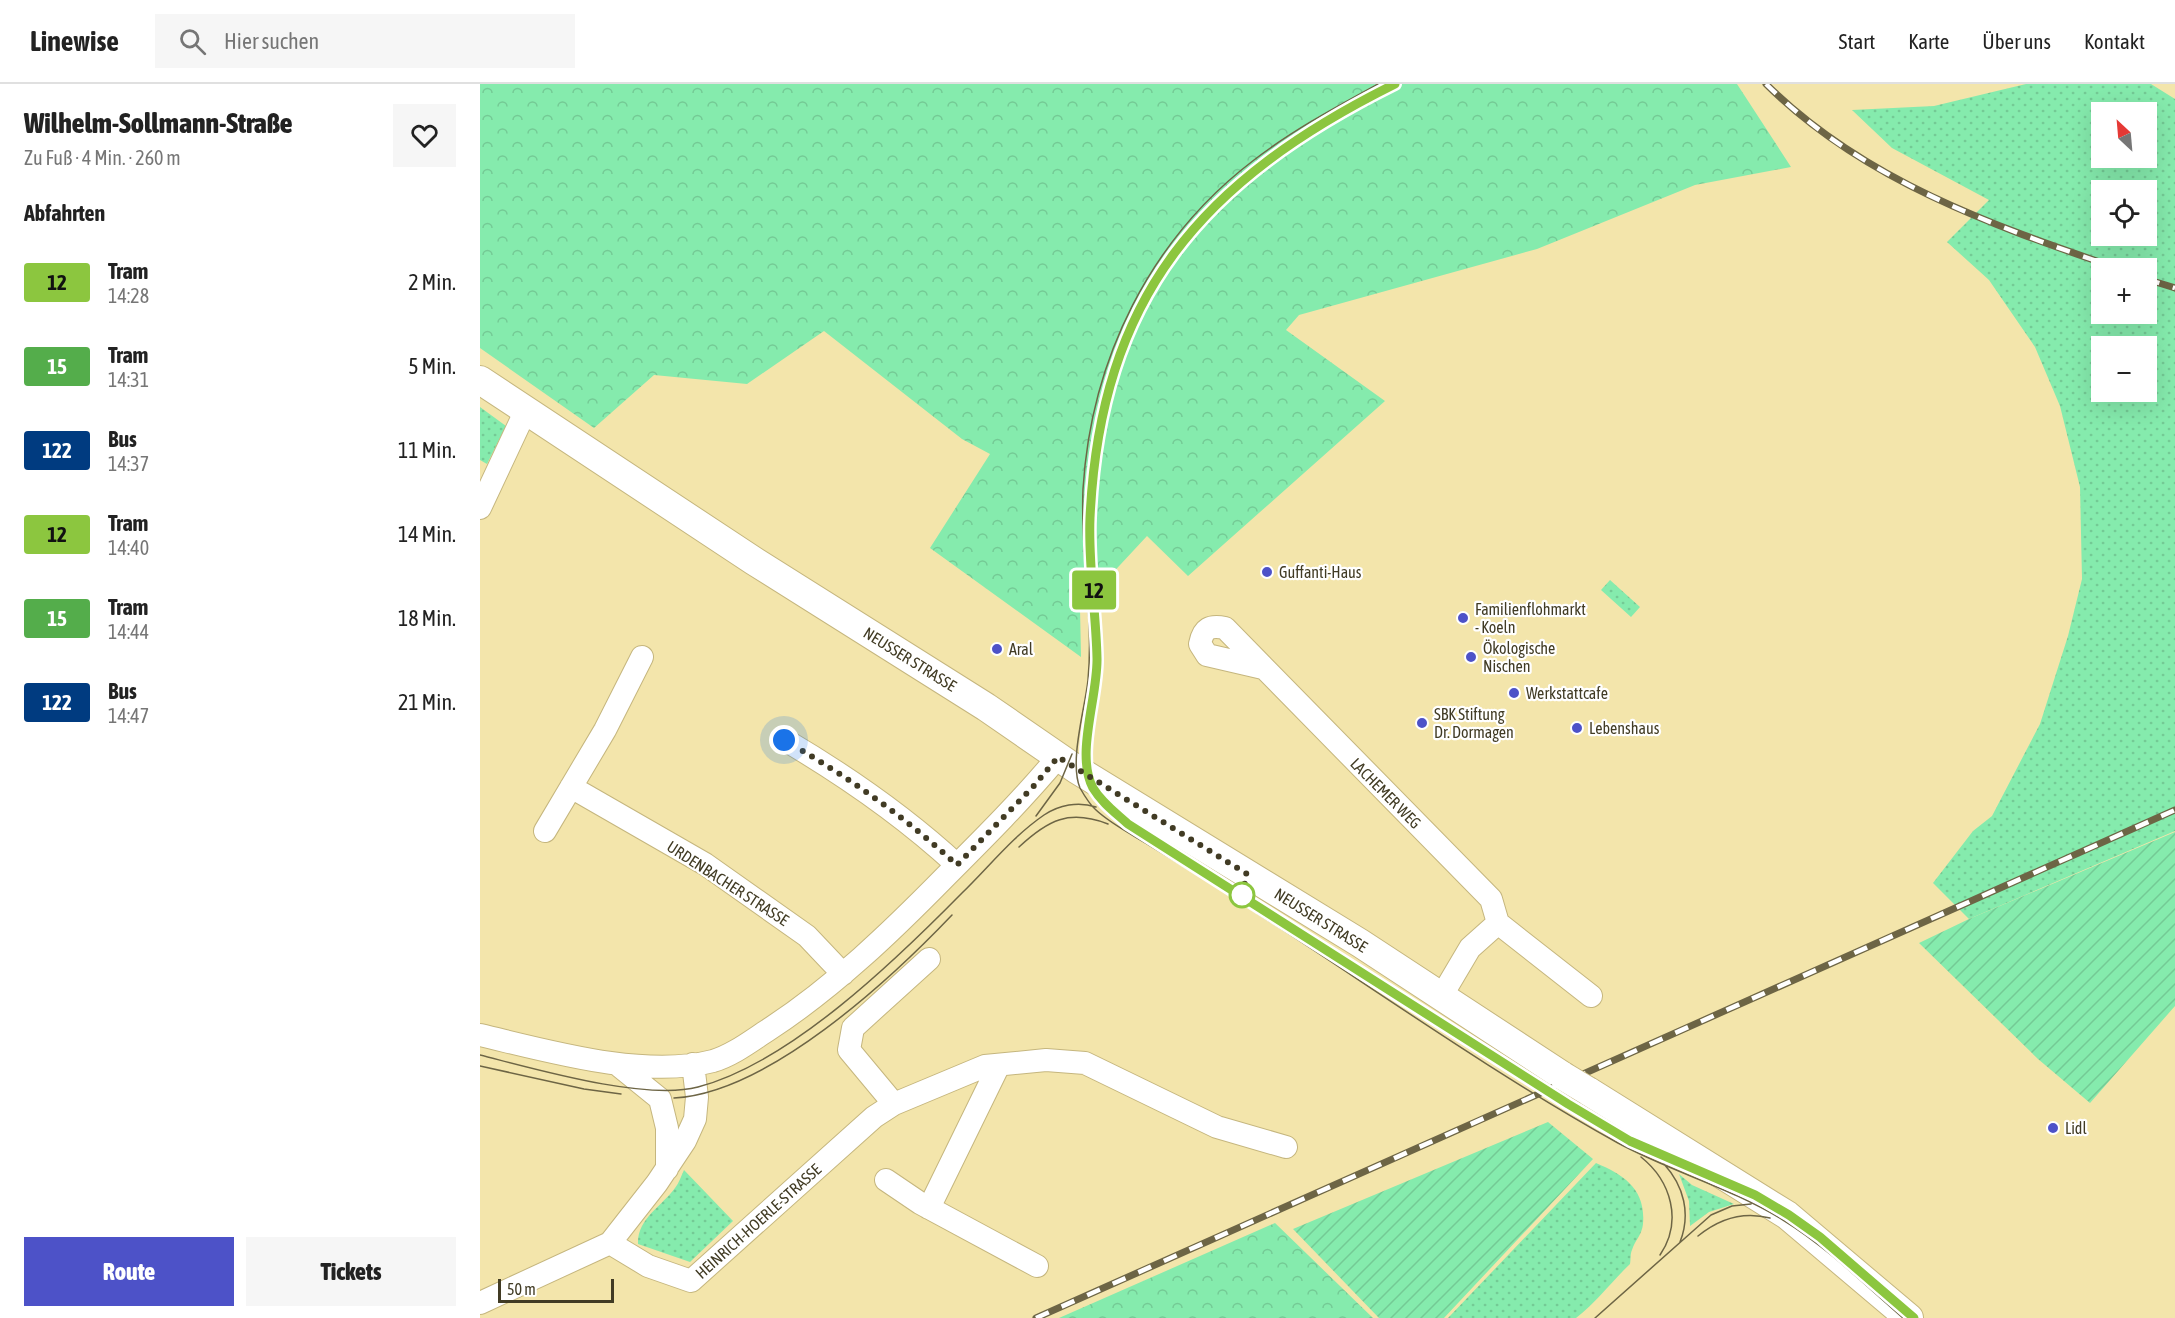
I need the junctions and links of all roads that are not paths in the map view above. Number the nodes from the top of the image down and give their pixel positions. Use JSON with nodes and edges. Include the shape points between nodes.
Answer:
{"nodes":[{"id":1,"x":480,"y":380,"type":"edge"},
{"id":2,"x":525,"y":412,"type":"junction"},
{"id":3,"x":480,"y":508,"type":"edge"},
{"id":4,"x":642,"y":657,"type":"dead end"},
{"id":5,"x":1263,"y":668,"type":"dead end"},
{"id":6,"x":784,"y":740,"type":"dead end"},
{"id":7,"x":1058,"y":757,"type":"junction"},
{"id":8,"x":571,"y":787,"type":"junction"},
{"id":9,"x":545,"y":831,"type":"dead end"},
{"id":10,"x":957,"y":865,"type":"junction"},
{"id":11,"x":1498,"y":923,"type":"junction"},
{"id":12,"x":929,"y":959,"type":"dead end"},
{"id":13,"x":843,"y":974,"type":"junction"},
{"id":14,"x":1591,"y":996,"type":"dead end"},
{"id":15,"x":1441,"y":997,"type":"junction"},
{"id":16,"x":480,"y":1035,"type":"edge"},
{"id":17,"x":614,"y":1062,"type":"junction"},
{"id":18,"x":693,"y":1064,"type":"junction"},
{"id":19,"x":999,"y":1065,"type":"junction"},
{"id":20,"x":668,"y":1067,"type":"junction"},
{"id":21,"x":660,"y":1099,"type":"junction"},
{"id":22,"x":894,"y":1104,"type":"junction"},
{"id":23,"x":1286,"y":1147,"type":"dead end"},
{"id":24,"x":667,"y":1169,"type":"junction"},
{"id":25,"x":886,"y":1180,"type":"dead end"},
{"id":26,"x":929,"y":1208,"type":"junction"},
{"id":27,"x":610,"y":1243,"type":"junction"},
{"id":28,"x":1036,"y":1266,"type":"dead end"},
{"id":29,"x":480,"y":1303,"type":"edge"},
{"id":30,"x":1909,"y":1318,"type":"edge"}],
"edges":[{"from":1,"to":2,"type":"main road","name":"NEUSSER STRASSE"},
{"from":2,"to":3,"type":"street"},
{"from":2,"to":7,"type":"main road","name":"NEUSSER STRASSE"},
{"from":4,"to":8,"type":"street"},
{"from":5,"to":11,"type":"street","name":"LACHEMER WEG","via":[[1491,899]]},
{"from":6,"to":10,"type":"street","via":[[877,799]]},
{"from":7,"to":10,"type":"street"},
{"from":7,"to":15,"type":"main road","name":"NEUSSER STRASSE"},
{"from":8,"to":9,"type":"street"},
{"from":8,"to":13,"type":"street","name":"URDENBACHER STRASSE","via":[[705,864],[807,936]]},
{"from":10,"to":13,"type":"street"},
{"from":11,"to":14,"type":"street"},
{"from":11,"to":15,"type":"street","via":[[1470,948]]},
{"from":12,"to":22,"type":"street","via":[[853,1028],[849,1040],[849,1050]]},
{"from":13,"to":18,"type":"street","via":[[742,1047],[714,1060]]},
{"from":15,"to":30,"type":"main road","name":"NEUSSER STRASSE","bridge":true,"via":[[1786,1215]]},
{"from":16,"to":17,"type":"street"},
{"from":17,"to":20,"type":"street"},
{"from":17,"to":21,"type":"street"},
{"from":18,"to":20,"type":"street"},
{"from":18,"to":24,"type":"street","via":[[698,1097],[695,1119]]},
{"from":19,"to":22,"type":"street","name":"HEINRICH-HOERLE-STRASSE","via":[[985,1066]]},
{"from":19,"to":23,"type":"street","name":"HEINRICH-HOERLE-STRASSE","via":[[1046,1060],[1085,1063],[1217,1127]]},
{"from":19,"to":26,"type":"street"},
{"from":20,"to":21,"type":"street"},
{"from":21,"to":24,"type":"street","via":[[667,1128]]},
{"from":22,"to":27,"type":"street","name":"HEINRICH-HOERLE-STRASSE","via":[[856,1133],[691,1281],[648,1266]]},
{"from":24,"to":27,"type":"street"},
{"from":25,"to":26,"type":"street"},
{"from":26,"to":28,"type":"street"},
{"from":27,"to":29,"type":"street"}]}
